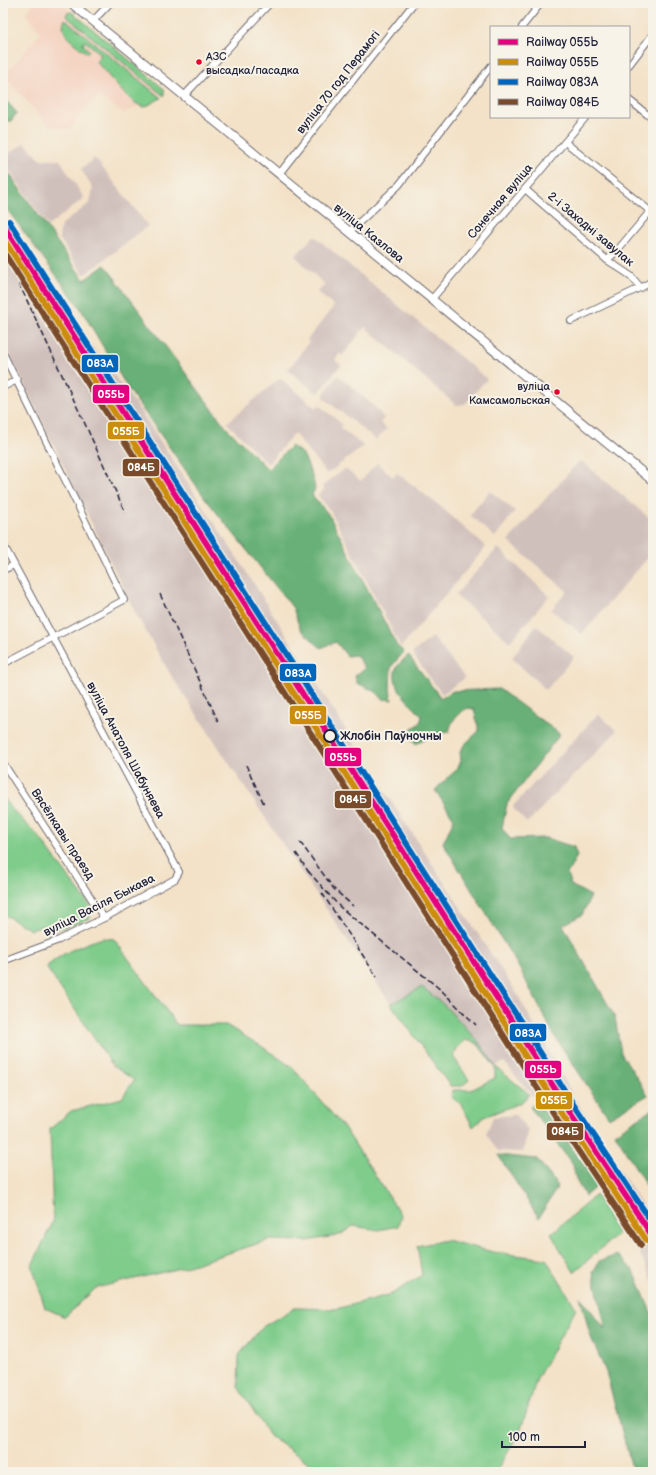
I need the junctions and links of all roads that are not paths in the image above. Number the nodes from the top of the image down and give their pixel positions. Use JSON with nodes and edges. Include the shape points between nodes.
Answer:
{"nodes":[{"id":1,"x":71,"y":3,"type":"edge"},
{"id":2,"x":110,"y":3,"type":"edge"},
{"id":3,"x":270,"y":3,"type":"edge"},
{"id":4,"x":414,"y":3,"type":"edge"},
{"id":5,"x":541,"y":3,"type":"edge"},
{"id":6,"x":93,"y":21,"type":"junction"},
{"id":7,"x":523,"y":26,"type":"edge"},
{"id":8,"x":653,"y":34,"type":"edge"},
{"id":9,"x":630,"y":64,"type":"edge"},
{"id":10,"x":490,"y":67,"type":"edge"},
{"id":11,"x":184,"y":96,"type":"junction"},
{"id":12,"x":630,"y":101,"type":"edge"},
{"id":13,"x":585,"y":118,"type":"edge"},
{"id":14,"x":653,"y":119,"type":"edge"},
{"id":15,"x":565,"y":142,"type":"junction"},
{"id":16,"x":279,"y":174,"type":"junction"},
{"id":17,"x":526,"y":189,"type":"junction"},
{"id":18,"x":652,"y":210,"type":"edge"},
{"id":19,"x":348,"y":232,"type":"junction"},
{"id":20,"x":607,"y":260,"type":"junction"},
{"id":21,"x":653,"y":280,"type":"edge"},
{"id":22,"x":641,"y":288,"type":"junction"},
{"id":23,"x":431,"y":300,"type":"junction"},
{"id":24,"x":572,"y":321,"type":"dead end"},
{"id":25,"x":3,"y":353,"type":"edge"},
{"id":26,"x":17,"y":380,"type":"junction"},
{"id":27,"x":3,"y":387,"type":"edge"},
{"id":28,"x":653,"y":481,"type":"edge"},
{"id":29,"x":3,"y":544,"type":"edge"},
{"id":30,"x":14,"y":565,"type":"junction"},
{"id":31,"x":3,"y":570,"type":"edge"},
{"id":32,"x":53,"y":637,"type":"junction"},
{"id":33,"x":3,"y":664,"type":"edge"},
{"id":34,"x":3,"y":763,"type":"edge"},
{"id":35,"x":179,"y":872,"type":"joint"},
{"id":36,"x":104,"y":918,"type":"junction"},
{"id":37,"x":3,"y":961,"type":"edge"}],
"edges":[{"from":1,"to":6,"type":"main road","name":"вуліца Казлова"},
{"from":2,"to":6,"type":"street"},
{"from":3,"to":11,"type":"street"},
{"from":4,"to":16,"type":"street","name":"вуліца 70 год Перамогі"},
{"from":5,"to":7,"type":"street"},
{"from":6,"to":11,"type":"main road","name":"вуліца Казлова"},
{"from":8,"to":9,"type":"street"},
{"from":10,"to":19,"type":"street","via":[[399,185]]},
{"from":11,"to":16,"type":"main road","name":"вуліца Казлова"},
{"from":12,"to":14,"type":"street"},
{"from":13,"to":15,"type":"street","name":"Сонечная вуліца"},
{"from":15,"to":17,"type":"street","name":"Сонечная вуліца"},
{"from":15,"to":18,"type":"street"},
{"from":16,"to":19,"type":"main road","name":"вуліца Казлова"},
{"from":17,"to":20,"type":"street","name":"2-і Заходні завулак"},
{"from":17,"to":23,"type":"street","name":"Сонечная вуліца"},
{"from":18,"to":20,"type":"street"},
{"from":19,"to":23,"type":"main road","name":"вуліца Казлова"},
{"from":20,"to":22,"type":"street","name":"2-і Заходні завулак","via":[[631,276]]},
{"from":21,"to":22,"type":"street"},
{"from":22,"to":24,"type":"street"},
{"from":23,"to":28,"type":"main road","name":"вуліца Казлова"},
{"from":25,"to":26,"type":"street"},
{"from":26,"to":27,"type":"street"},
{"from":26,"to":32,"type":"street","via":[[124,600]]},
{"from":29,"to":30,"type":"street","name":"вуліца Анатоля Шабуняева"},
{"from":30,"to":31,"type":"street"},
{"from":30,"to":32,"type":"street","name":"вуліца Анатоля Шабуняева"},
{"from":32,"to":33,"type":"street"},
{"from":32,"to":35,"type":"street","name":"вуліца Анатоля Шабуняева"},
{"from":34,"to":36,"type":"street","name":"Вясёлкавы праезд"},
{"from":35,"to":36,"type":"street","name":"вуліца Васіля Быкава","via":[[175,879]]},
{"from":36,"to":37,"type":"street","name":"вуліца Васіля Быкава","via":[[59,940]]}]}
